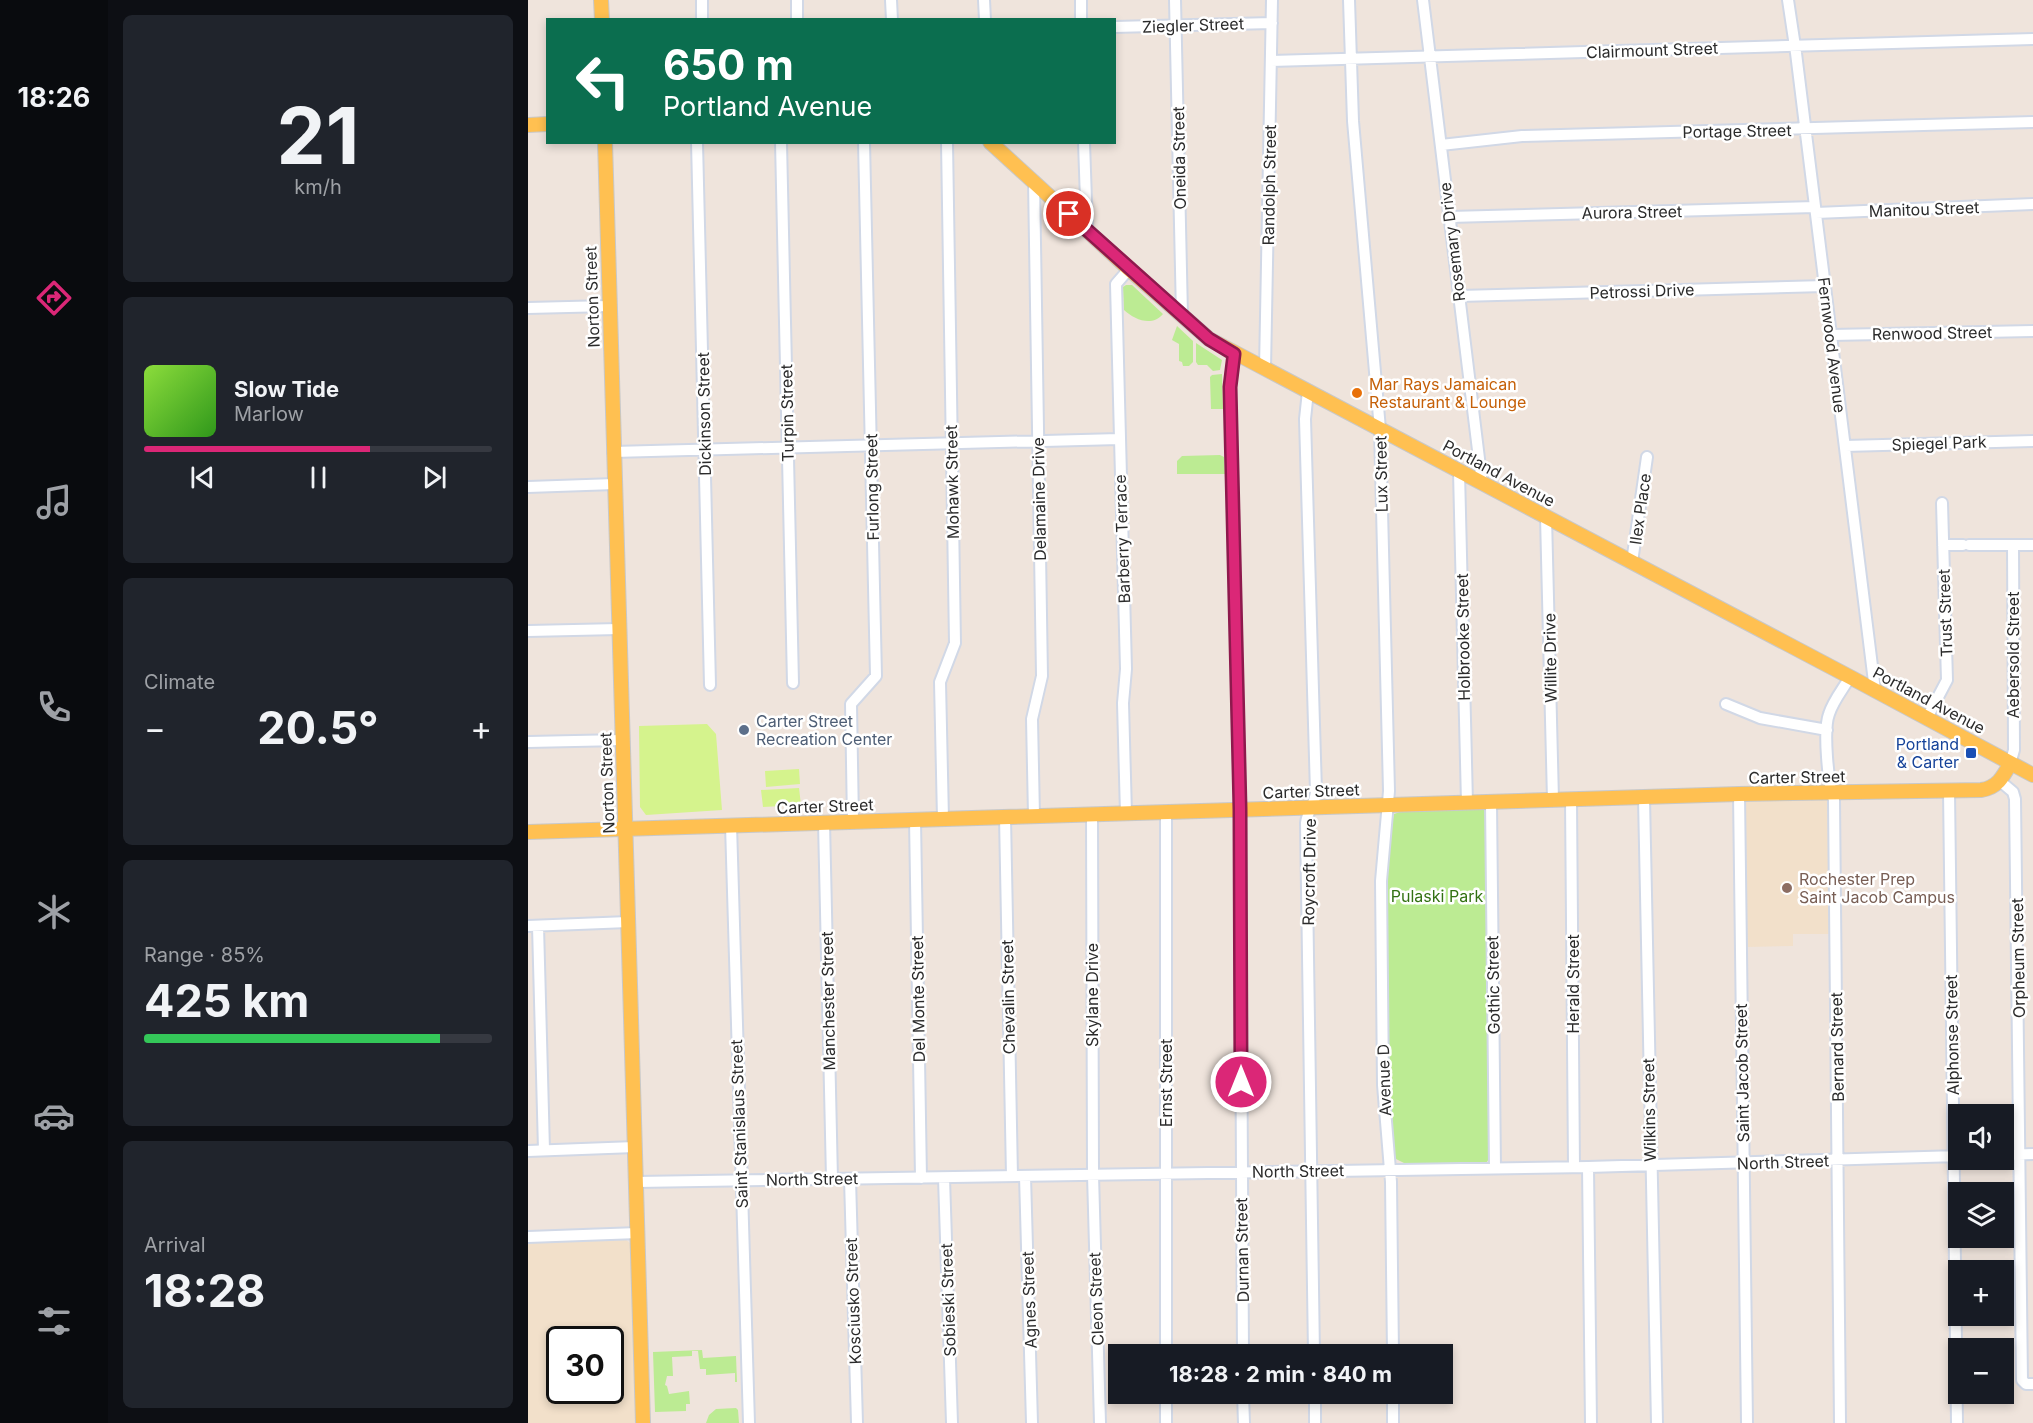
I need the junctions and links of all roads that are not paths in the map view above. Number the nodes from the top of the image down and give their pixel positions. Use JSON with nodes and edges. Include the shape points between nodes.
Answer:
{"nodes":[{"id":1,"x":601,"y":0,"type":"edge"},
{"id":2,"x":702,"y":0,"type":"edge"},
{"id":3,"x":797,"y":0,"type":"edge"},
{"id":4,"x":891,"y":0,"type":"edge"},
{"id":5,"x":984,"y":0,"type":"edge"},
{"id":6,"x":1081,"y":0,"type":"edge"},
{"id":7,"x":1175,"y":0,"type":"edge"},
{"id":8,"x":1272,"y":0,"type":"edge"},
{"id":9,"x":1349,"y":0,"type":"edge"},
{"id":10,"x":1424,"y":0,"type":"edge"},
{"id":11,"x":1788,"y":0,"type":"edge"},
{"id":12,"x":602,"y":18,"type":"edge"},
{"id":13,"x":702,"y":18,"type":"edge"},
{"id":14,"x":797,"y":18,"type":"edge"},
{"id":15,"x":892,"y":18,"type":"edge"},
{"id":16,"x":985,"y":18,"type":"edge"},
{"id":17,"x":1081,"y":18,"type":"edge"},
{"id":18,"x":1272,"y":23,"type":"junction"},
{"id":19,"x":1176,"y":26,"type":"junction"},
{"id":20,"x":1116,"y":27,"type":"edge"},
{"id":21,"x":2033,"y":39,"type":"edge"},
{"id":22,"x":1795,"y":46,"type":"junction"},
{"id":23,"x":1430,"y":57,"type":"junction"},
{"id":24,"x":1351,"y":59,"type":"junction"},
{"id":25,"x":1271,"y":61,"type":"junction"},
{"id":26,"x":2033,"y":122,"type":"edge"},
{"id":27,"x":546,"y":124,"type":"edge"},
{"id":28,"x":528,"y":125,"type":"edge"},
{"id":29,"x":1806,"y":129,"type":"junction"},
{"id":30,"x":605,"y":144,"type":"edge"},
{"id":31,"x":698,"y":144,"type":"edge"},
{"id":32,"x":781,"y":144,"type":"edge"},
{"id":33,"x":864,"y":144,"type":"edge"},
{"id":34,"x":947,"y":144,"type":"edge"},
{"id":35,"x":992,"y":144,"type":"edge"},
{"id":36,"x":1084,"y":144,"type":"edge"},
{"id":37,"x":1441,"y":145,"type":"junction"},
{"id":38,"x":1034,"y":181,"type":"junction"},
{"id":39,"x":2033,"y":204,"type":"edge"},
{"id":40,"x":1816,"y":210,"type":"junction"},
{"id":41,"x":1449,"y":216,"type":"junction"},
{"id":42,"x":1087,"y":230,"type":"junction"},
{"id":43,"x":1129,"y":269,"type":"junction"},
{"id":44,"x":1825,"y":286,"type":"junction"},
{"id":45,"x":1459,"y":296,"type":"junction"},
{"id":46,"x":609,"y":306,"type":"junction"},
{"id":47,"x":528,"y":308,"type":"edge"},
{"id":48,"x":1182,"y":315,"type":"junction"},
{"id":49,"x":2033,"y":331,"type":"edge"},
{"id":50,"x":1831,"y":335,"type":"junction"},
{"id":51,"x":1234,"y":354,"type":"junction"},
{"id":52,"x":1265,"y":369,"type":"junction"},
{"id":53,"x":1308,"y":391,"type":"junction"},
{"id":54,"x":1380,"y":429,"type":"junction"},
{"id":55,"x":1119,"y":439,"type":"junction"},
{"id":56,"x":1039,"y":441,"type":"junction"},
{"id":57,"x":2033,"y":441,"type":"edge"},
{"id":58,"x":952,"y":443,"type":"junction"},
{"id":59,"x":871,"y":445,"type":"junction"},
{"id":60,"x":1845,"y":446,"type":"junction"},
{"id":61,"x":788,"y":448,"type":"junction"},
{"id":62,"x":705,"y":450,"type":"junction"},
{"id":63,"x":614,"y":452,"type":"junction"},
{"id":64,"x":1647,"y":457,"type":"dead end"},
{"id":65,"x":1459,"y":472,"type":"junction"},
{"id":66,"x":1482,"y":483,"type":"junction"},
{"id":67,"x":615,"y":484,"type":"junction"},
{"id":68,"x":528,"y":487,"type":"edge"},
{"id":69,"x":1942,"y":503,"type":"dead end"},
{"id":70,"x":1546,"y":516,"type":"junction"},
{"id":71,"x":1943,"y":545,"type":"junction"},
{"id":72,"x":2013,"y":545,"type":"junction"},
{"id":73,"x":2033,"y":545,"type":"edge"},
{"id":74,"x":1632,"y":562,"type":"junction"},
{"id":75,"x":619,"y":629,"type":"junction"},
{"id":76,"x":528,"y":632,"type":"edge"},
{"id":77,"x":1850,"y":676,"type":"junction"},
{"id":78,"x":793,"y":683,"type":"dead end"},
{"id":79,"x":710,"y":685,"type":"dead end"},
{"id":80,"x":1875,"y":690,"type":"junction"},
{"id":81,"x":1726,"y":704,"type":"dead end"},
{"id":82,"x":1927,"y":718,"type":"junction"},
{"id":83,"x":1827,"y":730,"type":"junction"},
{"id":84,"x":622,"y":740,"type":"junction"},
{"id":85,"x":528,"y":742,"type":"edge"},
{"id":86,"x":2010,"y":764,"type":"junction"},
{"id":87,"x":2033,"y":775,"type":"edge"},
{"id":88,"x":2000,"y":781,"type":"junction"},
{"id":89,"x":1949,"y":791,"type":"junction"},
{"id":90,"x":1831,"y":792,"type":"junction"},
{"id":91,"x":1739,"y":794,"type":"junction"},
{"id":92,"x":1644,"y":798,"type":"junction"},
{"id":93,"x":1553,"y":800,"type":"junction"},
{"id":94,"x":1571,"y":800,"type":"junction"},
{"id":95,"x":1491,"y":802,"type":"junction"},
{"id":96,"x":1467,"y":803,"type":"junction"},
{"id":97,"x":1388,"y":805,"type":"junction"},
{"id":98,"x":1312,"y":807,"type":"junction"},
{"id":99,"x":1240,"y":809,"type":"junction"},
{"id":100,"x":1166,"y":812,"type":"junction"},
{"id":101,"x":1092,"y":814,"type":"junction"},
{"id":102,"x":1126,"y":814,"type":"junction"},
{"id":103,"x":1034,"y":816,"type":"junction"},
{"id":104,"x":1005,"y":817,"type":"junction"},
{"id":105,"x":943,"y":819,"type":"junction"},
{"id":106,"x":915,"y":820,"type":"junction"},
{"id":107,"x":853,"y":821,"type":"junction"},
{"id":108,"x":824,"y":822,"type":"junction"},
{"id":109,"x":731,"y":825,"type":"junction"},
{"id":110,"x":625,"y":829,"type":"junction"},
{"id":111,"x":528,"y":832,"type":"edge"},
{"id":112,"x":628,"y":922,"type":"junction"},
{"id":113,"x":533,"y":926,"type":"edge"},
{"id":114,"x":1955,"y":1104,"type":"edge"},
{"id":115,"x":634,"y":1147,"type":"junction"},
{"id":116,"x":544,"y":1150,"type":"junction"},
{"id":117,"x":528,"y":1151,"type":"edge"},
{"id":118,"x":2033,"y":1154,"type":"edge"},
{"id":119,"x":2014,"y":1155,"type":"edge"},
{"id":120,"x":2020,"y":1155,"type":"junction"},
{"id":121,"x":1948,"y":1156,"type":"edge"},
{"id":122,"x":1838,"y":1160,"type":"junction"},
{"id":123,"x":1743,"y":1163,"type":"junction"},
{"id":124,"x":1650,"y":1166,"type":"junction"},
{"id":125,"x":1495,"y":1167,"type":"junction"},
{"id":126,"x":1574,"y":1167,"type":"junction"},
{"id":127,"x":1588,"y":1167,"type":"junction"},
{"id":128,"x":1390,"y":1169,"type":"junction"},
{"id":129,"x":1956,"y":1170,"type":"edge"},
{"id":130,"x":1312,"y":1171,"type":"junction"},
{"id":131,"x":1166,"y":1173,"type":"junction"},
{"id":132,"x":1241,"y":1173,"type":"junction"},
{"id":133,"x":1093,"y":1175,"type":"junction"},
{"id":134,"x":1012,"y":1176,"type":"junction"},
{"id":135,"x":1025,"y":1176,"type":"junction"},
{"id":136,"x":921,"y":1178,"type":"junction"},
{"id":137,"x":944,"y":1178,"type":"junction"},
{"id":138,"x":832,"y":1179,"type":"junction"},
{"id":139,"x":850,"y":1179,"type":"junction"},
{"id":140,"x":741,"y":1180,"type":"junction"},
{"id":141,"x":636,"y":1182,"type":"junction"},
{"id":142,"x":638,"y":1233,"type":"junction"},
{"id":143,"x":528,"y":1237,"type":"edge"},
{"id":144,"x":1166,"y":1344,"type":"edge"},
{"id":145,"x":1243,"y":1344,"type":"edge"},
{"id":146,"x":1314,"y":1344,"type":"edge"},
{"id":147,"x":1393,"y":1344,"type":"edge"},
{"id":148,"x":2033,"y":1384,"type":"edge"},
{"id":149,"x":1166,"y":1404,"type":"edge"},
{"id":150,"x":1244,"y":1404,"type":"edge"},
{"id":151,"x":1315,"y":1404,"type":"edge"},
{"id":152,"x":1393,"y":1404,"type":"edge"},
{"id":153,"x":643,"y":1423,"type":"edge"},
{"id":154,"x":749,"y":1423,"type":"edge"},
{"id":155,"x":857,"y":1423,"type":"edge"},
{"id":156,"x":952,"y":1423,"type":"edge"},
{"id":157,"x":1032,"y":1423,"type":"edge"},
{"id":158,"x":1100,"y":1423,"type":"edge"},
{"id":159,"x":1166,"y":1423,"type":"edge"},
{"id":160,"x":1244,"y":1423,"type":"edge"},
{"id":161,"x":1315,"y":1423,"type":"edge"},
{"id":162,"x":1393,"y":1423,"type":"edge"},
{"id":163,"x":1591,"y":1423,"type":"edge"},
{"id":164,"x":1657,"y":1423,"type":"edge"},
{"id":165,"x":1747,"y":1423,"type":"edge"},
{"id":166,"x":1840,"y":1423,"type":"edge"},
{"id":167,"x":1957,"y":1423,"type":"edge"}],
"edges":[{"from":1,"to":12,"type":"main road"},
{"from":2,"to":13,"type":"street"},
{"from":3,"to":14,"type":"street"},
{"from":4,"to":15,"type":"street"},
{"from":5,"to":16,"type":"street"},
{"from":6,"to":17,"type":"street"},
{"from":7,"to":19,"type":"street","name":"Oneida Street"},
{"from":8,"to":18,"type":"street","name":"Randolph Street"},
{"from":9,"to":24,"type":"street","name":"Lux Street"},
{"from":10,"to":23,"type":"street","name":"Rosemary Drive"},
{"from":11,"to":22,"type":"street","name":"Fernwood Avenue"},
{"from":18,"to":19,"type":"street","name":"Ziegler Street"},
{"from":18,"to":25,"type":"street","name":"Randolph Street"},
{"from":19,"to":20,"type":"street","name":"Ziegler Street"},
{"from":19,"to":48,"type":"street","name":"Oneida Street"},
{"from":21,"to":22,"type":"street","name":"Clairmount Street"},
{"from":22,"to":23,"type":"street","name":"Clairmount Street"},
{"from":22,"to":29,"type":"street","name":"Fernwood Avenue"},
{"from":23,"to":24,"type":"street","name":"Clairmount Street"},
{"from":23,"to":37,"type":"street","name":"Rosemary Drive"},
{"from":24,"to":25,"type":"street","name":"Clairmount Street"},
{"from":24,"to":54,"type":"street","name":"Lux Street"},
{"from":25,"to":52,"type":"street","name":"Randolph Street"},
{"from":26,"to":29,"type":"street","name":"Portage Street"},
{"from":27,"to":28,"type":"main road"},
{"from":29,"to":37,"type":"street","name":"Portage Street","via":[[1521,136]]},
{"from":29,"to":40,"type":"street","name":"Fernwood Avenue"},
{"from":30,"to":46,"type":"main road","name":"Norton Street"},
{"from":31,"to":62,"type":"street","name":"Dickinson Street"},
{"from":32,"to":61,"type":"street","name":"Turpin Street"},
{"from":33,"to":59,"type":"street","name":"Furlong Street"},
{"from":34,"to":58,"type":"street","name":"Mohawk Street"},
{"from":35,"to":38,"type":"main road","name":"Portland Avenue"},
{"from":36,"to":42,"type":"street"},
{"from":37,"to":41,"type":"street","name":"Rosemary Drive"},
{"from":38,"to":42,"type":"main road","name":"Portland Avenue"},
{"from":38,"to":56,"type":"street","name":"Delamaine Drive"},
{"from":39,"to":40,"type":"street","name":"Manitou Street"},
{"from":40,"to":41,"type":"street","name":"Aurora Street"},
{"from":40,"to":44,"type":"street","name":"Fernwood Avenue"},
{"from":41,"to":45,"type":"street","name":"Rosemary Drive"},
{"from":42,"to":43,"type":"main road","name":"Portland Avenue"},
{"from":43,"to":48,"type":"main road","name":"Portland Avenue"},
{"from":43,"to":55,"type":"street","name":"Barberry Terrace","via":[[1116,284]]},
{"from":44,"to":45,"type":"street","name":"Petrossi Drive"},
{"from":44,"to":50,"type":"street","name":"Fernwood Avenue"},
{"from":45,"to":66,"type":"street","name":"Rosemary Drive"},
{"from":46,"to":47,"type":"street"},
{"from":46,"to":63,"type":"main road","name":"Norton Street"},
{"from":48,"to":51,"type":"main road","name":"Portland Avenue"},
{"from":49,"to":50,"type":"street","name":"Renwood Street"},
{"from":50,"to":60,"type":"street","name":"Fernwood Avenue"},
{"from":51,"to":52,"type":"main road","name":"Portland Avenue"},
{"from":51,"to":99,"type":"street","name":"Durnan Street","via":[[1230,387]]},
{"from":52,"to":53,"type":"main road","name":"Portland Avenue"},
{"from":53,"to":54,"type":"main road","name":"Portland Avenue"},
{"from":53,"to":98,"type":"street","name":"Roycroft Drive","via":[[1305,419],[1316,792]]},
{"from":54,"to":65,"type":"main road","name":"Portland Avenue"},
{"from":54,"to":97,"type":"street","name":"Lux Street"},
{"from":55,"to":56,"type":"street"},
{"from":55,"to":102,"type":"street","name":"Barberry Terrace"},
{"from":56,"to":58,"type":"street"},
{"from":56,"to":103,"type":"street","name":"Delamaine Drive","via":[[1042,676],[1032,719]]},
{"from":57,"to":60,"type":"street","name":"Spiegel Park"},
{"from":58,"to":59,"type":"street"},
{"from":58,"to":105,"type":"street","name":"Mohawk Street","via":[[955,643],[940,682]]},
{"from":59,"to":61,"type":"street"},
{"from":59,"to":107,"type":"street","name":"Furlong Street","via":[[876,676],[851,704]]},
{"from":60,"to":80,"type":"street","name":"Fernwood Avenue"},
{"from":61,"to":62,"type":"street"},
{"from":61,"to":78,"type":"street","name":"Turpin Street"},
{"from":62,"to":63,"type":"street"},
{"from":62,"to":79,"type":"street","name":"Dickinson Street"},
{"from":63,"to":67,"type":"main road","name":"Norton Street"},
{"from":64,"to":74,"type":"street","name":"Ilex Place"},
{"from":65,"to":66,"type":"main road","name":"Portland Avenue"},
{"from":65,"to":96,"type":"street","name":"Holbrooke Street"},
{"from":66,"to":70,"type":"main road","name":"Portland Avenue"},
{"from":67,"to":68,"type":"street"},
{"from":67,"to":75,"type":"main road","name":"Norton Street"},
{"from":69,"to":71,"type":"street","name":"Trust Street"},
{"from":70,"to":74,"type":"main road","name":"Portland Avenue"},
{"from":70,"to":93,"type":"street","name":"Willite Drive"},
{"from":71,"to":72,"type":"street"},
{"from":71,"to":82,"type":"street","name":"Trust Street","via":[[1947,680]]},
{"from":72,"to":73,"type":"street"},
{"from":72,"to":86,"type":"street","name":"Aebersold Street","via":[[2014,750]]},
{"from":74,"to":77,"type":"main road","name":"Portland Avenue"},
{"from":75,"to":76,"type":"street"},
{"from":75,"to":84,"type":"main road","name":"Norton Street"},
{"from":77,"to":80,"type":"main road","name":"Portland Avenue"},
{"from":77,"to":83,"type":"street","name":"Bernard Street","via":[[1828,715]]},
{"from":80,"to":82,"type":"main road","name":"Portland Avenue"},
{"from":81,"to":83,"type":"street","via":[[1760,718]]},
{"from":82,"to":86,"type":"main road","name":"Portland Avenue"},
{"from":83,"to":90,"type":"street","name":"Bernard Street"},
{"from":84,"to":85,"type":"street"},
{"from":84,"to":110,"type":"main road","name":"Norton Street"},
{"from":86,"to":87,"type":"main road","name":"Portland Avenue"},
{"from":86,"to":88,"type":"main road"},
{"from":88,"to":89,"type":"main road","name":"Carter Street","via":[[1985,789]]},
{"from":88,"to":120,"type":"street","name":"Orpheum Street","via":[[2015,799]]},
{"from":89,"to":90,"type":"main road","name":"Carter Street"},
{"from":89,"to":114,"type":"street","name":"Alphonse Street"},
{"from":90,"to":91,"type":"main road","name":"Carter Street"},
{"from":90,"to":122,"type":"street","name":"Bernard Street"},
{"from":91,"to":92,"type":"main road","name":"Carter Street"},
{"from":91,"to":123,"type":"street","name":"Saint Jacob Street"},
{"from":92,"to":94,"type":"main road","name":"Carter Street"},
{"from":92,"to":124,"type":"street","name":"Wilkins Street"},
{"from":93,"to":94,"type":"main road","name":"Carter Street"},
{"from":93,"to":95,"type":"main road","name":"Carter Street"},
{"from":94,"to":126,"type":"street","name":"Herald Street"},
{"from":95,"to":96,"type":"main road","name":"Carter Street"},
{"from":95,"to":125,"type":"street","name":"Gothic Street"},
{"from":96,"to":97,"type":"main road","name":"Carter Street"},
{"from":97,"to":98,"type":"main road","name":"Carter Street"},
{"from":97,"to":128,"type":"street","name":"Avenue D","via":[[1381,899],[1383,1085]]},
{"from":98,"to":99,"type":"main road","name":"Carter Street"},
{"from":98,"to":130,"type":"street","name":"Roycroft Drive","via":[[1306,823]]},
{"from":99,"to":100,"type":"main road","name":"Carter Street"},
{"from":99,"to":132,"type":"street","name":"Durnan Street"},
{"from":100,"to":102,"type":"main road","name":"Carter Street"},
{"from":100,"to":131,"type":"street","name":"Ernst Street"},
{"from":101,"to":102,"type":"main road","name":"Carter Street"},
{"from":101,"to":103,"type":"main road","name":"Carter Street"},
{"from":101,"to":133,"type":"street","name":"Skylane Drive"},
{"from":103,"to":104,"type":"main road","name":"Carter Street"},
{"from":104,"to":105,"type":"main road","name":"Carter Street"},
{"from":104,"to":134,"type":"street","name":"Chevalin Street"},
{"from":105,"to":106,"type":"main road","name":"Carter Street"},
{"from":106,"to":107,"type":"main road","name":"Carter Street"},
{"from":106,"to":136,"type":"street","name":"Del Monte Street"},
{"from":107,"to":108,"type":"main road","name":"Carter Street"},
{"from":108,"to":109,"type":"main road","name":"Carter Street"},
{"from":108,"to":138,"type":"street","name":"Manchester Street"},
{"from":109,"to":110,"type":"main road","name":"Carter Street"},
{"from":109,"to":140,"type":"street","name":"Saint Stanislaus Street"},
{"from":110,"to":111,"type":"main road","name":"Carter Street"},
{"from":110,"to":112,"type":"main road","name":"Norton Street"},
{"from":112,"to":113,"type":"street"},
{"from":112,"to":115,"type":"main road","name":"Norton Street"},
{"from":113,"to":116,"type":"street"},
{"from":115,"to":116,"type":"street"},
{"from":115,"to":141,"type":"main road","name":"Norton Street"},
{"from":116,"to":117,"type":"street"},
{"from":118,"to":120,"type":"street"},
{"from":119,"to":120,"type":"street"},
{"from":120,"to":148,"type":"street","name":"Orpheum Street","via":[[2022,1380]]},
{"from":121,"to":122,"type":"street","name":"North Street"},
{"from":122,"to":123,"type":"street","name":"North Street"},
{"from":122,"to":166,"type":"street","name":"Bernard Street"},
{"from":123,"to":124,"type":"street","name":"North Street"},
{"from":123,"to":165,"type":"street","name":"Saint Jacob Street"},
{"from":124,"to":127,"type":"street","name":"North Street"},
{"from":124,"to":164,"type":"street","name":"Wilkins Street"},
{"from":125,"to":126,"type":"street","name":"North Street"},
{"from":125,"to":128,"type":"street","name":"North Street"},
{"from":126,"to":127,"type":"street","name":"North Street"},
{"from":127,"to":163,"type":"street"},
{"from":128,"to":130,"type":"street","name":"North Street"},
{"from":128,"to":147,"type":"street","name":"Avenue D"},
{"from":129,"to":167,"type":"street","name":"Alphonse Street"},
{"from":130,"to":132,"type":"street","name":"North Street"},
{"from":130,"to":146,"type":"street","name":"Roycroft Drive"},
{"from":131,"to":132,"type":"street","name":"North Street"},
{"from":131,"to":133,"type":"street","name":"North Street"},
{"from":131,"to":144,"type":"street","name":"Ernst Street"},
{"from":132,"to":145,"type":"street","name":"Durnan Street"},
{"from":133,"to":135,"type":"street","name":"North Street"},
{"from":133,"to":158,"type":"street","name":"Cleon Street"},
{"from":134,"to":135,"type":"street","name":"North Street"},
{"from":134,"to":137,"type":"street","name":"North Street"},
{"from":135,"to":157,"type":"street","name":"Agnes Street"},
{"from":136,"to":137,"type":"street","name":"North Street"},
{"from":136,"to":139,"type":"street","name":"North Street"},
{"from":137,"to":156,"type":"street","name":"Sobieski Street"},
{"from":138,"to":139,"type":"street","name":"North Street"},
{"from":138,"to":140,"type":"street","name":"North Street"},
{"from":139,"to":155,"type":"street","name":"Kosciusko Street"},
{"from":140,"to":141,"type":"street","name":"North Street"},
{"from":140,"to":154,"type":"street","name":"Saint Stanislaus Street"},
{"from":141,"to":142,"type":"main road","name":"Norton Street"},
{"from":142,"to":143,"type":"street"},
{"from":142,"to":153,"type":"main road","name":"Norton Street"},
{"from":149,"to":159,"type":"street"},
{"from":150,"to":160,"type":"street"},
{"from":151,"to":161,"type":"street"},
{"from":152,"to":162,"type":"street"}]}
